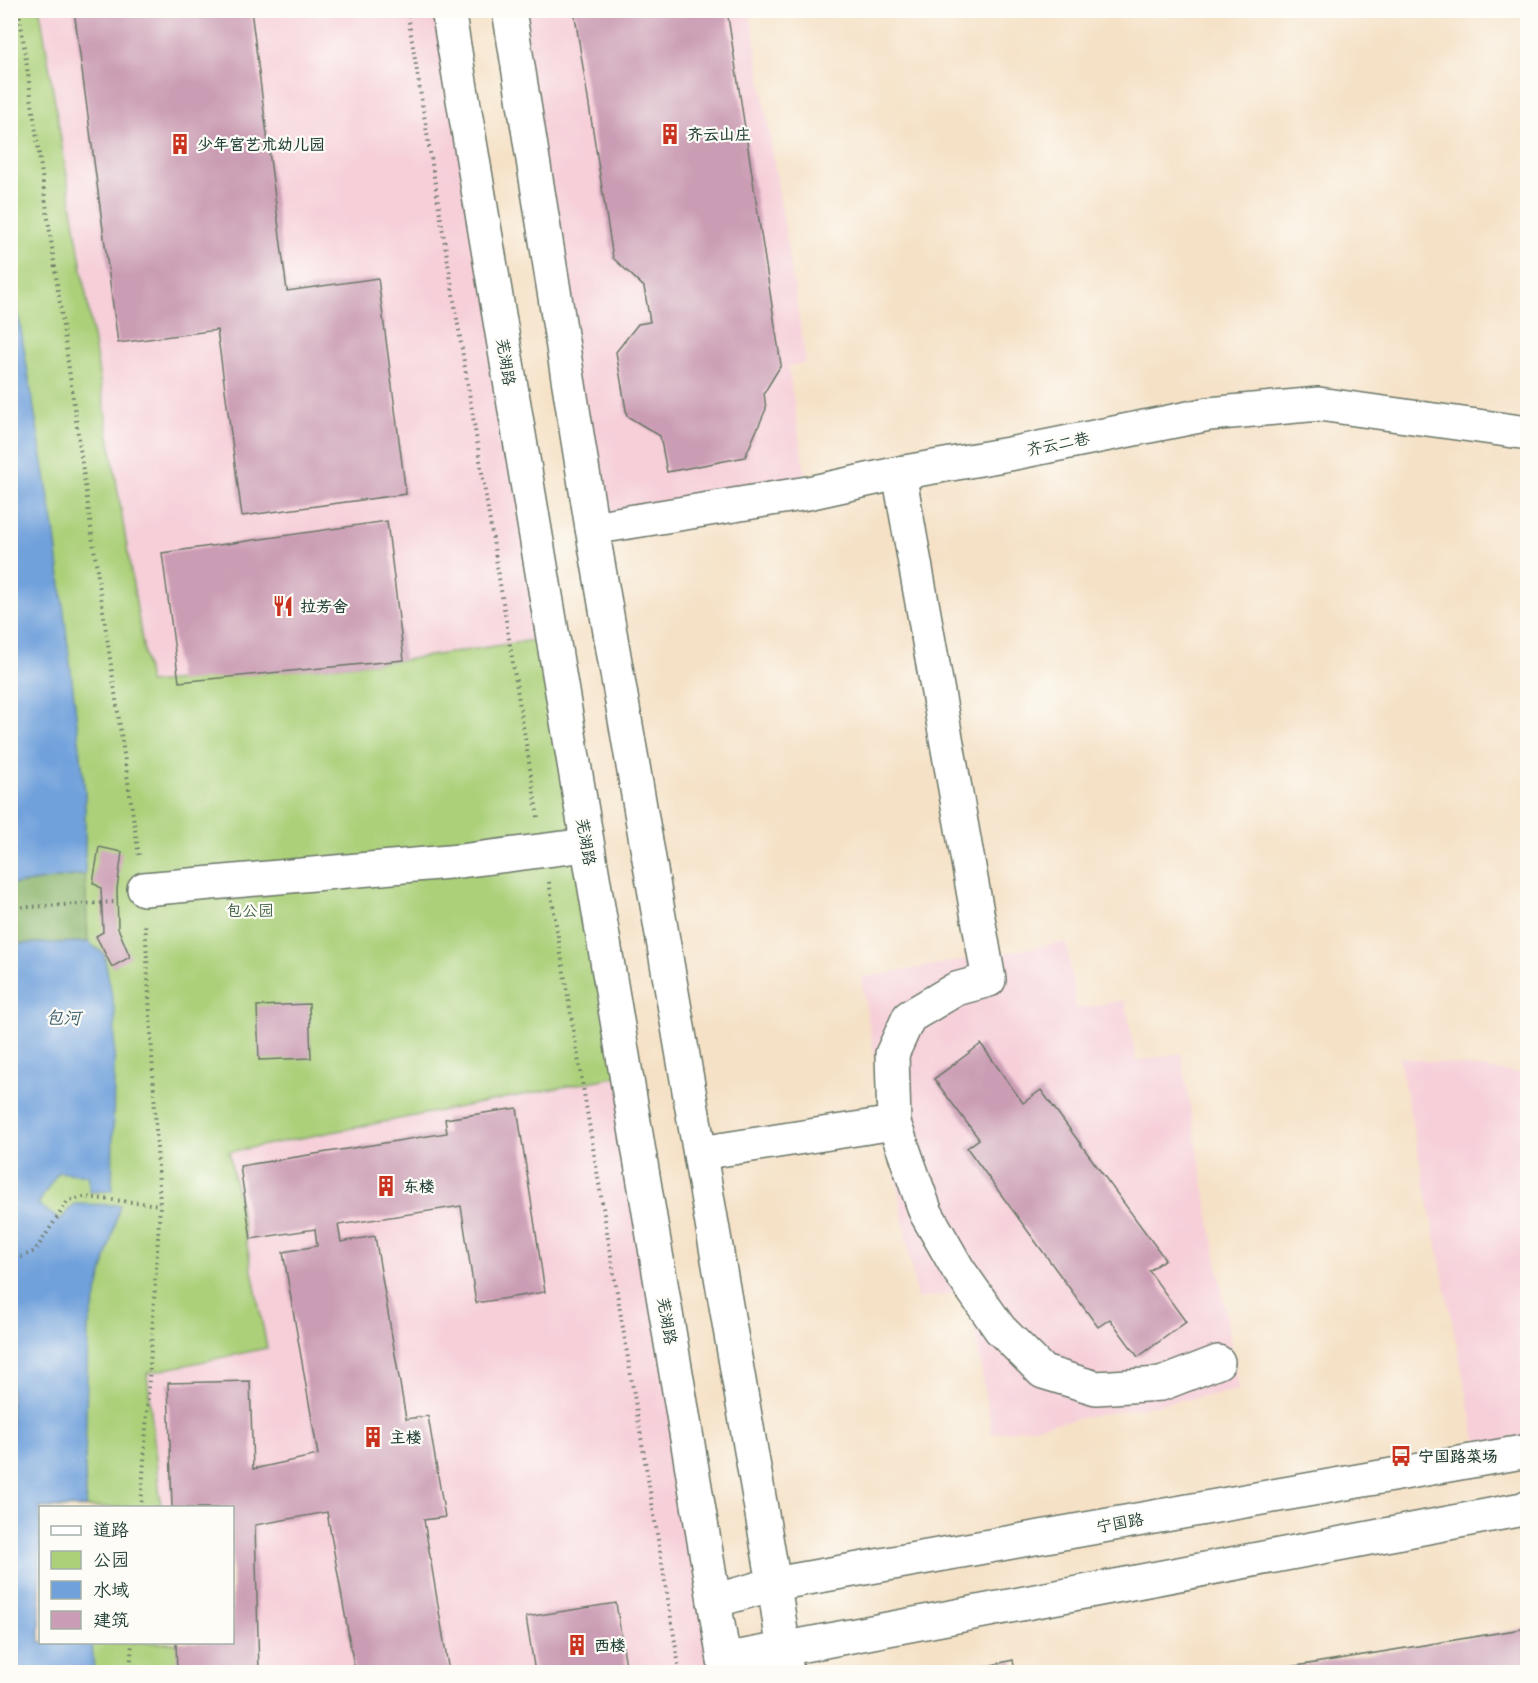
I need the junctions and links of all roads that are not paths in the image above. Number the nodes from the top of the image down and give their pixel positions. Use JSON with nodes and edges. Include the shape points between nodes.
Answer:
{"nodes":[{"id":1,"x":448,"y":10,"type":"edge"},
{"id":2,"x":509,"y":10,"type":"edge"},
{"id":3,"x":1527,"y":433,"type":"edge"},
{"id":4,"x":899,"y":473,"type":"junction"},
{"id":5,"x":592,"y":528,"type":"junction"},
{"id":6,"x":586,"y":845,"type":"junction"},
{"id":7,"x":144,"y":889,"type":"road end"},
{"id":8,"x":894,"y":1123,"type":"junction"},
{"id":9,"x":700,"y":1153,"type":"junction"},
{"id":10,"x":1218,"y":1362,"type":"dead end"},
{"id":11,"x":1527,"y":1450,"type":"edge"},
{"id":12,"x":1527,"y":1508,"type":"edge"},
{"id":13,"x":774,"y":1584,"type":"junction"},
{"id":14,"x":714,"y":1601,"type":"junction"},
{"id":15,"x":785,"y":1661,"type":"edge"},
{"id":16,"x":725,"y":1666,"type":"edge"}],
"edges":[{"from":1,"to":6,"type":"main road","name":"芜湖路"},
{"from":2,"to":5,"type":"main road"},
{"from":3,"to":4,"type":"main road","name":"齐云二巷","via":[[1319,404],[1209,414]]},
{"from":4,"to":5,"type":"main road","name":"齐云二巷","via":[[808,493]]},
{"from":4,"to":8,"type":"main road","via":[[989,980],[956,989],[909,1017],[892,1054]]},
{"from":5,"to":9,"type":"main road"},
{"from":6,"to":7,"type":"main road","via":[[460,861]]},
{"from":6,"to":14,"type":"main road","name":"芜湖路"},
{"from":8,"to":9,"type":"main road"},
{"from":8,"to":10,"type":"main road","via":[[926,1213],[958,1269],[1000,1329],[1043,1372],[1096,1388],[1161,1384]]},
{"from":9,"to":13,"type":"main road"},
{"from":11,"to":13,"type":"main road","name":"宁国路"},
{"from":12,"to":15,"type":"main road"},
{"from":13,"to":14,"type":"main road","name":"宁国路"},
{"from":13,"to":15,"type":"main road"},
{"from":14,"to":16,"type":"main road","name":"芜湖路"},
{"from":15,"to":16,"type":"main road"}]}
